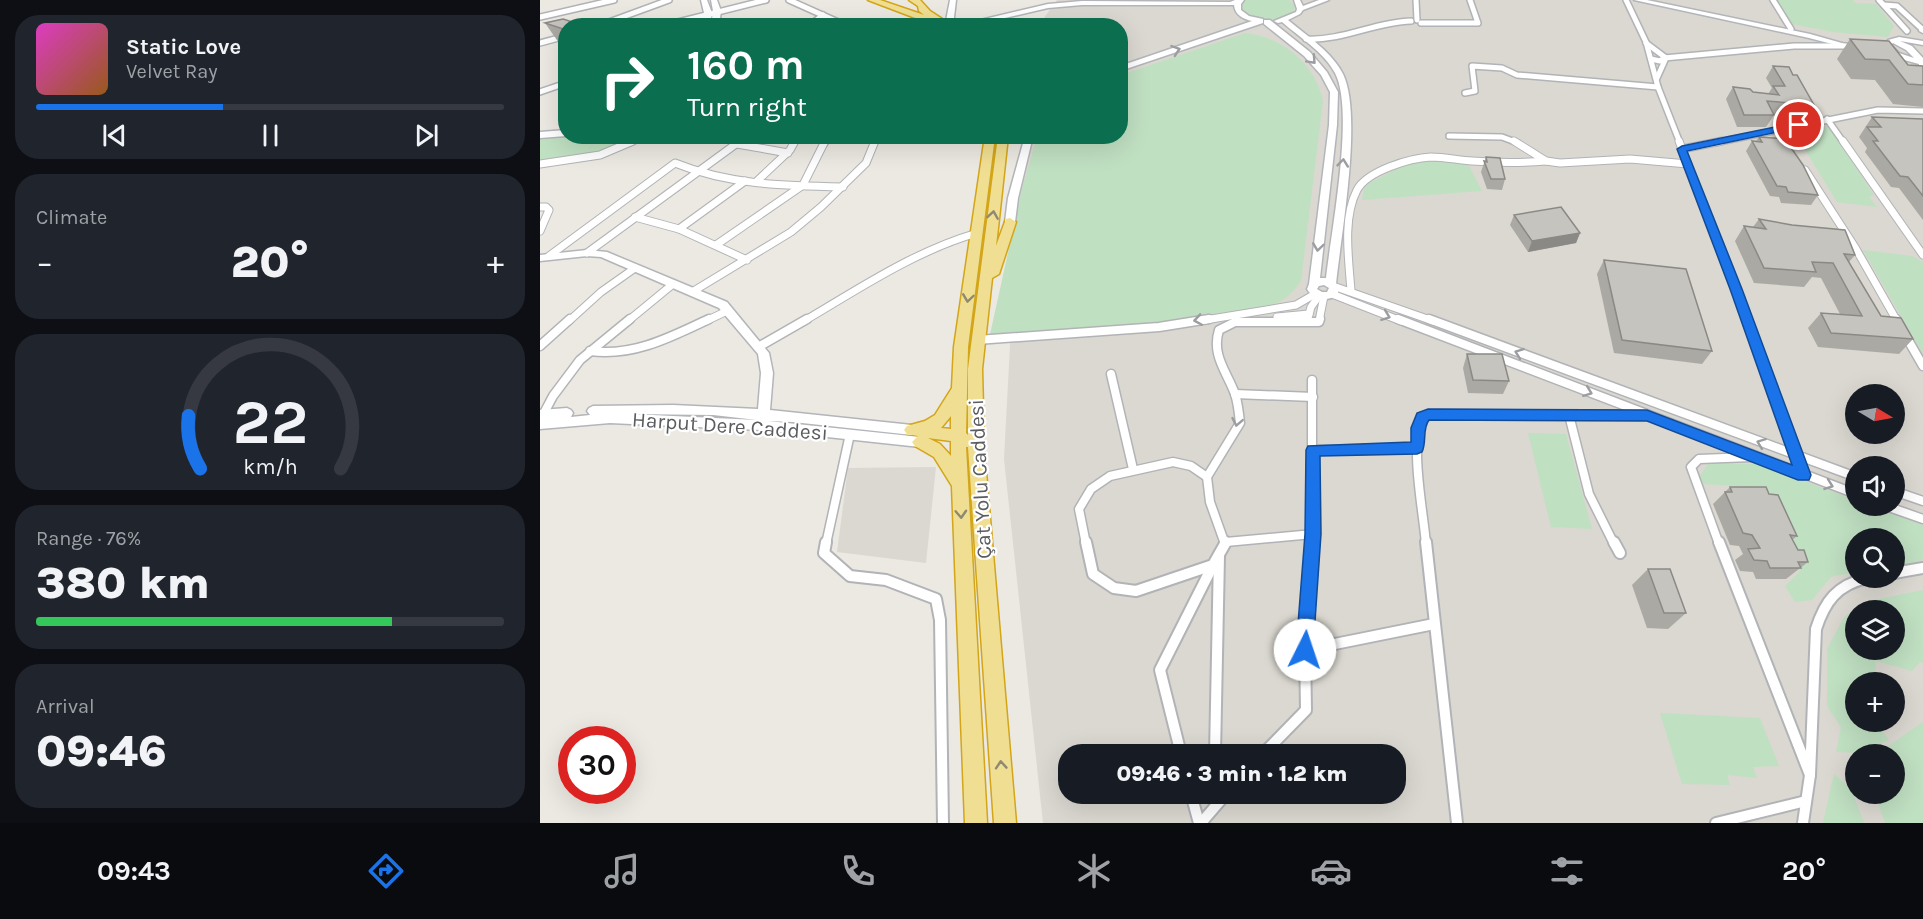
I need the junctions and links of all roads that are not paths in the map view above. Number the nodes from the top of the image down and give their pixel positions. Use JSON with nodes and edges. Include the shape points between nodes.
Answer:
{"nodes":[{"id":1,"x":614,"y":0,"type":"edge"},
{"id":2,"x":644,"y":0,"type":"edge"},
{"id":3,"x":669,"y":0,"type":"edge"},
{"id":4,"x":704,"y":0,"type":"edge"},
{"id":5,"x":714,"y":0,"type":"edge"},
{"id":6,"x":765,"y":0,"type":"edge"},
{"id":7,"x":789,"y":0,"type":"edge"},
{"id":8,"x":872,"y":0,"type":"edge"},
{"id":9,"x":884,"y":0,"type":"edge"},
{"id":10,"x":899,"y":0,"type":"edge"},
{"id":11,"x":912,"y":0,"type":"edge"},
{"id":12,"x":953,"y":0,"type":"edge"},
{"id":13,"x":1297,"y":0,"type":"edge"},
{"id":14,"x":1306,"y":0,"type":"edge"},
{"id":15,"x":1326,"y":0,"type":"edge"},
{"id":16,"x":1416,"y":0,"type":"edge"},
{"id":17,"x":1470,"y":0,"type":"edge"},
{"id":18,"x":1626,"y":0,"type":"edge"},
{"id":19,"x":1638,"y":0,"type":"edge"},
{"id":20,"x":1655,"y":0,"type":"edge"},
{"id":21,"x":1773,"y":0,"type":"edge"},
{"id":22,"x":1879,"y":0,"type":"edge"},
{"id":23,"x":1240,"y":1,"type":"edge"},
{"id":24,"x":594,"y":2,"type":"edge"},
{"id":25,"x":1884,"y":5,"type":"junction"},
{"id":26,"x":647,"y":8,"type":"junction"},
{"id":27,"x":1301,"y":9,"type":"junction"},
{"id":28,"x":717,"y":11,"type":"junction"},
{"id":29,"x":1238,"y":11,"type":"junction"},
{"id":30,"x":708,"y":13,"type":"junction"},
{"id":31,"x":823,"y":15,"type":"junction"},
{"id":32,"x":620,"y":18,"type":"edge"},
{"id":33,"x":691,"y":18,"type":"edge"},
{"id":34,"x":707,"y":18,"type":"edge"},
{"id":35,"x":716,"y":18,"type":"edge"},
{"id":36,"x":819,"y":18,"type":"edge"},
{"id":37,"x":830,"y":18,"type":"edge"},
{"id":38,"x":928,"y":18,"type":"edge"},
{"id":39,"x":929,"y":18,"type":"edge"},
{"id":40,"x":929,"y":18,"type":"edge"},
{"id":41,"x":930,"y":18,"type":"edge"},
{"id":42,"x":950,"y":18,"type":"edge"},
{"id":43,"x":994,"y":18,"type":"edge"},
{"id":44,"x":1024,"y":18,"type":"edge"},
{"id":45,"x":540,"y":19,"type":"edge"},
{"id":46,"x":1284,"y":20,"type":"junction"},
{"id":47,"x":1419,"y":21,"type":"junction"},
{"id":48,"x":1264,"y":22,"type":"junction"},
{"id":49,"x":1411,"y":22,"type":"junction"},
{"id":50,"x":549,"y":23,"type":"edge"},
{"id":51,"x":1246,"y":27,"type":"junction"},
{"id":52,"x":1791,"y":31,"type":"junction"},
{"id":53,"x":1907,"y":31,"type":"junction"},
{"id":54,"x":1923,"y":31,"type":"edge"},
{"id":55,"x":1281,"y":33,"type":"junction"},
{"id":56,"x":558,"y":38,"type":"edge"},
{"id":57,"x":1305,"y":39,"type":"junction"},
{"id":58,"x":1893,"y":40,"type":"junction"},
{"id":59,"x":1646,"y":42,"type":"junction"},
{"id":60,"x":542,"y":43,"type":"edge"},
{"id":61,"x":1876,"y":43,"type":"edge"},
{"id":62,"x":1923,"y":43,"type":"edge"},
{"id":63,"x":1794,"y":45,"type":"junction"},
{"id":64,"x":1846,"y":46,"type":"junction"},
{"id":65,"x":1317,"y":50,"type":"junction"},
{"id":66,"x":540,"y":54,"type":"edge"},
{"id":67,"x":1885,"y":55,"type":"edge"},
{"id":68,"x":1665,"y":58,"type":"junction"},
{"id":69,"x":1651,"y":59,"type":"junction"},
{"id":70,"x":1906,"y":59,"type":"junction"},
{"id":71,"x":1923,"y":63,"type":"edge"},
{"id":72,"x":1128,"y":66,"type":"edge"},
{"id":73,"x":1923,"y":73,"type":"edge"},
{"id":74,"x":1657,"y":78,"type":"junction"},
{"id":75,"x":558,"y":86,"type":"edge"},
{"id":76,"x":1658,"y":87,"type":"junction"},
{"id":77,"x":540,"y":92,"type":"edge"},
{"id":78,"x":1465,"y":93,"type":"dead end"},
{"id":79,"x":1923,"y":111,"type":"edge"},
{"id":80,"x":1827,"y":119,"type":"junction"},
{"id":81,"x":1779,"y":129,"type":"junction"},
{"id":82,"x":540,"y":131,"type":"edge"},
{"id":83,"x":558,"y":131,"type":"edge"},
{"id":84,"x":558,"y":132,"type":"edge"},
{"id":85,"x":540,"y":135,"type":"edge"},
{"id":86,"x":1449,"y":136,"type":"dead end"},
{"id":87,"x":626,"y":144,"type":"edge"},
{"id":88,"x":737,"y":144,"type":"joint"},
{"id":89,"x":793,"y":144,"type":"edge"},
{"id":90,"x":824,"y":144,"type":"edge"},
{"id":91,"x":874,"y":144,"type":"edge"},
{"id":92,"x":989,"y":144,"type":"edge"},
{"id":93,"x":1002,"y":144,"type":"edge"},
{"id":94,"x":1027,"y":144,"type":"edge"},
{"id":95,"x":1682,"y":149,"type":"junction"},
{"id":96,"x":788,"y":153,"type":"junction"},
{"id":97,"x":1546,"y":161,"type":"junction"},
{"id":98,"x":540,"y":164,"type":"edge"},
{"id":99,"x":1688,"y":164,"type":"junction"},
{"id":100,"x":696,"y":173,"type":"junction"},
{"id":101,"x":745,"y":181,"type":"junction"},
{"id":102,"x":756,"y":182,"type":"junction"},
{"id":103,"x":800,"y":186,"type":"junction"},
{"id":104,"x":843,"y":187,"type":"junction"},
{"id":105,"x":540,"y":207,"type":"edge"},
{"id":106,"x":635,"y":217,"type":"junction"},
{"id":107,"x":1010,"y":222,"type":"joint"},
{"id":108,"x":679,"y":230,"type":"junction"},
{"id":109,"x":540,"y":231,"type":"edge"},
{"id":110,"x":977,"y":233,"type":"junction"},
{"id":111,"x":716,"y":245,"type":"junction"},
{"id":112,"x":587,"y":253,"type":"junction"},
{"id":113,"x":1923,"y":255,"type":"edge"},
{"id":114,"x":544,"y":257,"type":"edge"},
{"id":115,"x":747,"y":260,"type":"junction"},
{"id":116,"x":635,"y":268,"type":"junction"},
{"id":117,"x":673,"y":284,"type":"junction"},
{"id":118,"x":1324,"y":290,"type":"junction"},
{"id":119,"x":1351,"y":291,"type":"junction"},
{"id":120,"x":692,"y":292,"type":"junction"},
{"id":121,"x":984,"y":299,"type":"junction"},
{"id":122,"x":727,"y":310,"type":"junction"},
{"id":123,"x":1308,"y":318,"type":"junction"},
{"id":124,"x":1433,"y":322,"type":"junction"},
{"id":125,"x":1429,"y":333,"type":"junction"},
{"id":126,"x":977,"y":340,"type":"junction"},
{"id":127,"x":540,"y":346,"type":"edge"},
{"id":128,"x":760,"y":346,"type":"junction"},
{"id":129,"x":590,"y":351,"type":"junction"},
{"id":130,"x":1923,"y":366,"type":"edge"},
{"id":131,"x":1560,"y":368,"type":"junction"},
{"id":132,"x":1111,"y":374,"type":"dead end"},
{"id":133,"x":1312,"y":380,"type":"dead end"},
{"id":134,"x":1555,"y":380,"type":"junction"},
{"id":135,"x":960,"y":383,"type":"junction"},
{"id":136,"x":1235,"y":394,"type":"junction"},
{"id":137,"x":1312,"y":397,"type":"junction"},
{"id":138,"x":1569,"y":415,"type":"junction"},
{"id":139,"x":1647,"y":415,"type":"junction"},
{"id":140,"x":541,"y":418,"type":"edge"},
{"id":141,"x":763,"y":419,"type":"junction"},
{"id":142,"x":850,"y":434,"type":"junction"},
{"id":143,"x":916,"y":436,"type":"junction"},
{"id":144,"x":958,"y":436,"type":"junction"},
{"id":145,"x":976,"y":448,"type":"junction"},
{"id":146,"x":1417,"y":448,"type":"junction"},
{"id":147,"x":1313,"y":450,"type":"junction"},
{"id":148,"x":1795,"y":456,"type":"junction"},
{"id":149,"x":1757,"y":457,"type":"junction"},
{"id":150,"x":1133,"y":469,"type":"junction"},
{"id":151,"x":1845,"y":473,"type":"edge"},
{"id":152,"x":1803,"y":475,"type":"junction"},
{"id":153,"x":1207,"y":477,"type":"junction"},
{"id":154,"x":960,"y":485,"type":"junction"},
{"id":155,"x":1845,"y":490,"type":"edge"},
{"id":156,"x":1905,"y":495,"type":"edge"},
{"id":157,"x":1923,"y":501,"type":"edge"},
{"id":158,"x":1905,"y":513,"type":"edge"},
{"id":159,"x":1923,"y":519,"type":"edge"},
{"id":160,"x":1313,"y":534,"type":"junction"},
{"id":161,"x":1226,"y":542,"type":"junction"},
{"id":162,"x":1620,"y":553,"type":"dead end"},
{"id":163,"x":1219,"y":555,"type":"junction"},
{"id":164,"x":1213,"y":565,"type":"junction"},
{"id":165,"x":1923,"y":568,"type":"edge"},
{"id":166,"x":1905,"y":571,"type":"edge"},
{"id":167,"x":1845,"y":584,"type":"edge"},
{"id":168,"x":1434,"y":624,"type":"junction"},
{"id":169,"x":1305,"y":650,"type":"junction"},
{"id":170,"x":1178,"y":744,"type":"edge"},
{"id":171,"x":1215,"y":744,"type":"edge"},
{"id":172,"x":1273,"y":744,"type":"edge"},
{"id":173,"x":1810,"y":775,"type":"junction"},
{"id":174,"x":1806,"y":801,"type":"junction"},
{"id":175,"x":1194,"y":804,"type":"edge"},
{"id":176,"x":1211,"y":804,"type":"edge"},
{"id":177,"x":943,"y":823,"type":"edge"},
{"id":178,"x":976,"y":823,"type":"edge"},
{"id":179,"x":1005,"y":823,"type":"edge"},
{"id":180,"x":1200,"y":823,"type":"edge"},
{"id":181,"x":1457,"y":823,"type":"edge"},
{"id":182,"x":1716,"y":823,"type":"edge"},
{"id":183,"x":1803,"y":823,"type":"edge"}],
"edges":[{"from":1,"to":24,"type":"street"},
{"from":2,"to":26,"type":"street"},
{"from":3,"to":26,"type":"street"},
{"from":4,"to":30,"type":"main road"},
{"from":5,"to":28,"type":"main road"},
{"from":6,"to":28,"type":"street"},
{"from":7,"to":31,"type":"street"},
{"from":8,"to":38,"type":"highway"},
{"from":9,"to":39,"type":"highway"},
{"from":10,"to":40,"type":"highway"},
{"from":11,"to":41,"type":"highway","via":[[921,4]]},
{"from":12,"to":42,"type":"main road"},
{"from":13,"to":14,"type":"main road"},
{"from":13,"to":27,"type":"main road"},
{"from":15,"to":27,"type":"main road"},
{"from":16,"to":47,"type":"street"},
{"from":17,"to":47,"type":"street","via":[[1478,23]]},
{"from":18,"to":59,"type":"street"},
{"from":19,"to":52,"type":"main road"},
{"from":20,"to":52,"type":"main road"},
{"from":21,"to":52,"type":"street"},
{"from":22,"to":25,"type":"street"},
{"from":23,"to":29,"type":"main road"},
{"from":23,"to":43,"type":"main road","via":[[1082,3]]},
{"from":24,"to":45,"type":"street"},
{"from":25,"to":53,"type":"street"},
{"from":25,"to":54,"type":"street","via":[[1897,6]]},
{"from":26,"to":32,"type":"street"},
{"from":27,"to":46,"type":"main road"},
{"from":28,"to":30,"type":"street"},
{"from":28,"to":35,"type":"main road"},
{"from":29,"to":44,"type":"main road","via":[[1078,10]]},
{"from":29,"to":48,"type":"main road"},
{"from":30,"to":33,"type":"street"},
{"from":30,"to":34,"type":"main road"},
{"from":31,"to":36,"type":"street"},
{"from":31,"to":37,"type":"street"},
{"from":45,"to":50,"type":"street"},
{"from":46,"to":48,"type":"main road"},
{"from":46,"to":57,"type":"main road"},
{"from":47,"to":49,"type":"street"},
{"from":48,"to":51,"type":"main road"},
{"from":48,"to":55,"type":"main road"},
{"from":49,"to":57,"type":"street","via":[[1382,23],[1321,41]]},
{"from":49,"to":65,"type":"street","via":[[1329,40]]},
{"from":51,"to":55,"type":"main road"},
{"from":72,"to":51,"type":"main road","one_way":true},
{"from":52,"to":63,"type":"street","via":[[1798,41]]},
{"from":52,"to":64,"type":"main road"},
{"from":52,"to":64,"type":"main road","via":[[1865,47]]},
{"from":53,"to":54,"type":"street"},
{"from":53,"to":58,"type":"street"},
{"from":55,"to":118,"type":"main road","one_way":true,"via":[[1307,54],[1334,92]]},
{"from":56,"to":60,"type":"street"},
{"from":57,"to":65,"type":"main road"},
{"from":58,"to":61,"type":"main road"},
{"from":58,"to":62,"type":"main road"},
{"from":58,"to":70,"type":"main road","via":[[1887,48]]},
{"from":58,"to":71,"type":"main road","via":[[1909,48]]},
{"from":59,"to":68,"type":"street"},
{"from":59,"to":69,"type":"street"},
{"from":60,"to":66,"type":"street"},
{"from":63,"to":64,"type":"street"},
{"from":63,"to":68,"type":"street"},
{"from":118,"to":65,"type":"main road","one_way":true,"via":[[1346,138],[1346,96],[1334,66]]},
{"from":67,"to":70,"type":"main road"},
{"from":68,"to":69,"type":"street"},
{"from":68,"to":74,"type":"street"},
{"from":69,"to":74,"type":"street"},
{"from":70,"to":71,"type":"main road"},
{"from":70,"to":73,"type":"main road"},
{"from":71,"to":73,"type":"main road"},
{"from":74,"to":76,"type":"street"},
{"from":75,"to":77,"type":"street"},
{"from":76,"to":78,"type":"street","via":[[1517,75],[1502,68],[1472,66],[1475,90]]},
{"from":76,"to":95,"type":"street"},
{"from":79,"to":80,"type":"street","via":[[1878,110]]},
{"from":80,"to":81,"type":"street"},
{"from":80,"to":113,"type":"street"},
{"from":81,"to":95,"type":"street"},
{"from":81,"to":130,"type":"street","via":[[1856,249]]},
{"from":82,"to":83,"type":"main road"},
{"from":84,"to":85,"type":"main road"},
{"from":86,"to":97,"type":"street","via":[[1509,139]]},
{"from":87,"to":98,"type":"street","via":[[600,155]]},
{"from":88,"to":96,"type":"street"},
{"from":88,"to":100,"type":"street"},
{"from":89,"to":96,"type":"street"},
{"from":90,"to":103,"type":"street"},
{"from":91,"to":104,"type":"street","via":[[868,160]]},
{"from":92,"to":110,"type":"highway","name":"Çat Yolu Caddesi"},
{"from":121,"to":93,"type":"highway","name":"Çat Yolu Caddesi","one_way":true},
{"from":94,"to":107,"type":"main road"},
{"from":95,"to":99,"type":"street"},
{"from":96,"to":102,"type":"street"},
{"from":97,"to":99,"type":"street","via":[[1630,159]]},
{"from":97,"to":119,"type":"street","via":[[1515,163],[1430,157],[1374,175],[1358,187],[1352,203]]},
{"from":99,"to":148,"type":"street"},
{"from":100,"to":101,"type":"street"},
{"from":100,"to":106,"type":"street"},
{"from":100,"to":114,"type":"street","via":[[675,163]]},
{"from":101,"to":102,"type":"street"},
{"from":101,"to":108,"type":"street"},
{"from":102,"to":103,"type":"street"},
{"from":103,"to":104,"type":"street"},
{"from":103,"to":111,"type":"street"},
{"from":104,"to":115,"type":"street","via":[[791,232]]},
{"from":105,"to":109,"type":"street","via":[[549,210]]},
{"from":106,"to":108,"type":"street"},
{"from":106,"to":112,"type":"street"},
{"from":107,"to":121,"type":"highway"},
{"from":108,"to":111,"type":"street"},
{"from":110,"to":128,"type":"street","via":[[911,260]]},
{"from":110,"to":135,"type":"highway","name":"Çat Yolu Caddesi","one_way":true,"via":[[961,347]]},
{"from":111,"to":115,"type":"street"},
{"from":112,"to":114,"type":"main road"},
{"from":112,"to":116,"type":"main road","via":[[603,254]]},
{"from":115,"to":120,"type":"street"},
{"from":116,"to":117,"type":"main road"},
{"from":116,"to":127,"type":"street","via":[[601,292]]},
{"from":117,"to":120,"type":"main road"},
{"from":117,"to":129,"type":"street"},
{"from":118,"to":119,"type":"street"},
{"from":118,"to":123,"type":"street"},
{"from":118,"to":123,"type":"street","via":[[1320,322]]},
{"from":118,"to":125,"type":"street","one_way":true},
{"from":118,"to":126,"type":"street","one_way":true,"via":[[1296,305],[1159,327]]},
{"from":119,"to":124,"type":"street"},
{"from":120,"to":122,"type":"main road"},
{"from":121,"to":126,"type":"highway","name":"Çat Yolu Caddesi"},
{"from":122,"to":128,"type":"main road"},
{"from":122,"to":129,"type":"street","via":[[637,349],[614,353]]},
{"from":123,"to":136,"type":"street","via":[[1230,324],[1219,330],[1214,344],[1217,357]]},
{"from":124,"to":125,"type":"street"},
{"from":131,"to":124,"type":"street","one_way":true},
{"from":125,"to":134,"type":"street"},
{"from":126,"to":145,"type":"highway","name":"Çat Yolu Caddesi"},
{"from":128,"to":141,"type":"main road","via":[[767,374]]},
{"from":129,"to":140,"type":"street","via":[[572,368]]},
{"from":131,"to":134,"type":"street"},
{"from":148,"to":131,"type":"street","one_way":true},
{"from":132,"to":150,"type":"street"},
{"from":133,"to":137,"type":"street"},
{"from":134,"to":139,"type":"street","one_way":true},
{"from":135,"to":143,"type":"highway","via":[[947,414]]},
{"from":135,"to":144,"type":"highway","name":"Çat Yolu Caddesi"},
{"from":136,"to":137,"type":"street"},
{"from":136,"to":153,"type":"street","one_way":true,"via":[[1240,423]]},
{"from":137,"to":147,"type":"street"},
{"from":138,"to":139,"type":"street"},
{"from":138,"to":146,"type":"street","via":[[1428,415],[1422,417],[1418,428]]},
{"from":138,"to":162,"type":"street","via":[[1589,494]]},
{"from":139,"to":149,"type":"street"},
{"from":140,"to":141,"type":"main road","name":"Harput Dere Caddesi"},
{"from":141,"to":142,"type":"main road","name":"Harput Dere Caddesi"},
{"from":141,"to":143,"type":"main road","name":"Harput Dere Caddesi"},
{"from":142,"to":143,"type":"main road","name":"Harput Dere Caddesi"},
{"from":142,"to":177,"type":"street","via":[[824,553],[850,576],[886,580],[936,599],[940,620]]},
{"from":143,"to":144,"type":"highway"},
{"from":143,"to":154,"type":"highway","via":[[944,456]]},
{"from":144,"to":145,"type":"highway"},
{"from":144,"to":154,"type":"highway","name":"Çat Yolu Caddesi"},
{"from":179,"to":145,"type":"highway","name":"Çat Yolu Caddesi","one_way":true},
{"from":146,"to":147,"type":"street"},
{"from":146,"to":168,"type":"street"},
{"from":147,"to":160,"type":"street"},
{"from":148,"to":151,"type":"street"},
{"from":148,"to":152,"type":"street"},
{"from":149,"to":152,"type":"street"},
{"from":149,"to":173,"type":"street","via":[[1699,459],[1691,467]]},
{"from":150,"to":153,"type":"street","via":[[1173,462],[1191,466]]},
{"from":150,"to":164,"type":"street","via":[[1110,476],[1091,489],[1079,509],[1093,574],[1114,588],[1136,591]]},
{"from":152,"to":155,"type":"street","one_way":true},
{"from":153,"to":161,"type":"street","via":[[1212,508]]},
{"from":154,"to":178,"type":"highway","name":"Çat Yolu Caddesi","one_way":true},
{"from":156,"to":157,"type":"street"},
{"from":158,"to":159,"type":"street"},
{"from":160,"to":161,"type":"street"},
{"from":160,"to":169,"type":"street"},
{"from":161,"to":163,"type":"street"},
{"from":163,"to":164,"type":"street"},
{"from":163,"to":171,"type":"street"},
{"from":164,"to":170,"type":"street","via":[[1160,670]]},
{"from":165,"to":166,"type":"street"},
{"from":167,"to":173,"type":"street","via":[[1823,606],[1816,629]]},
{"from":168,"to":169,"type":"street"},
{"from":168,"to":181,"type":"street"},
{"from":169,"to":172,"type":"street","via":[[1306,710]]},
{"from":173,"to":174,"type":"street"},
{"from":174,"to":182,"type":"street"},
{"from":174,"to":183,"type":"street"},
{"from":175,"to":180,"type":"street"},
{"from":176,"to":180,"type":"street"}]}
